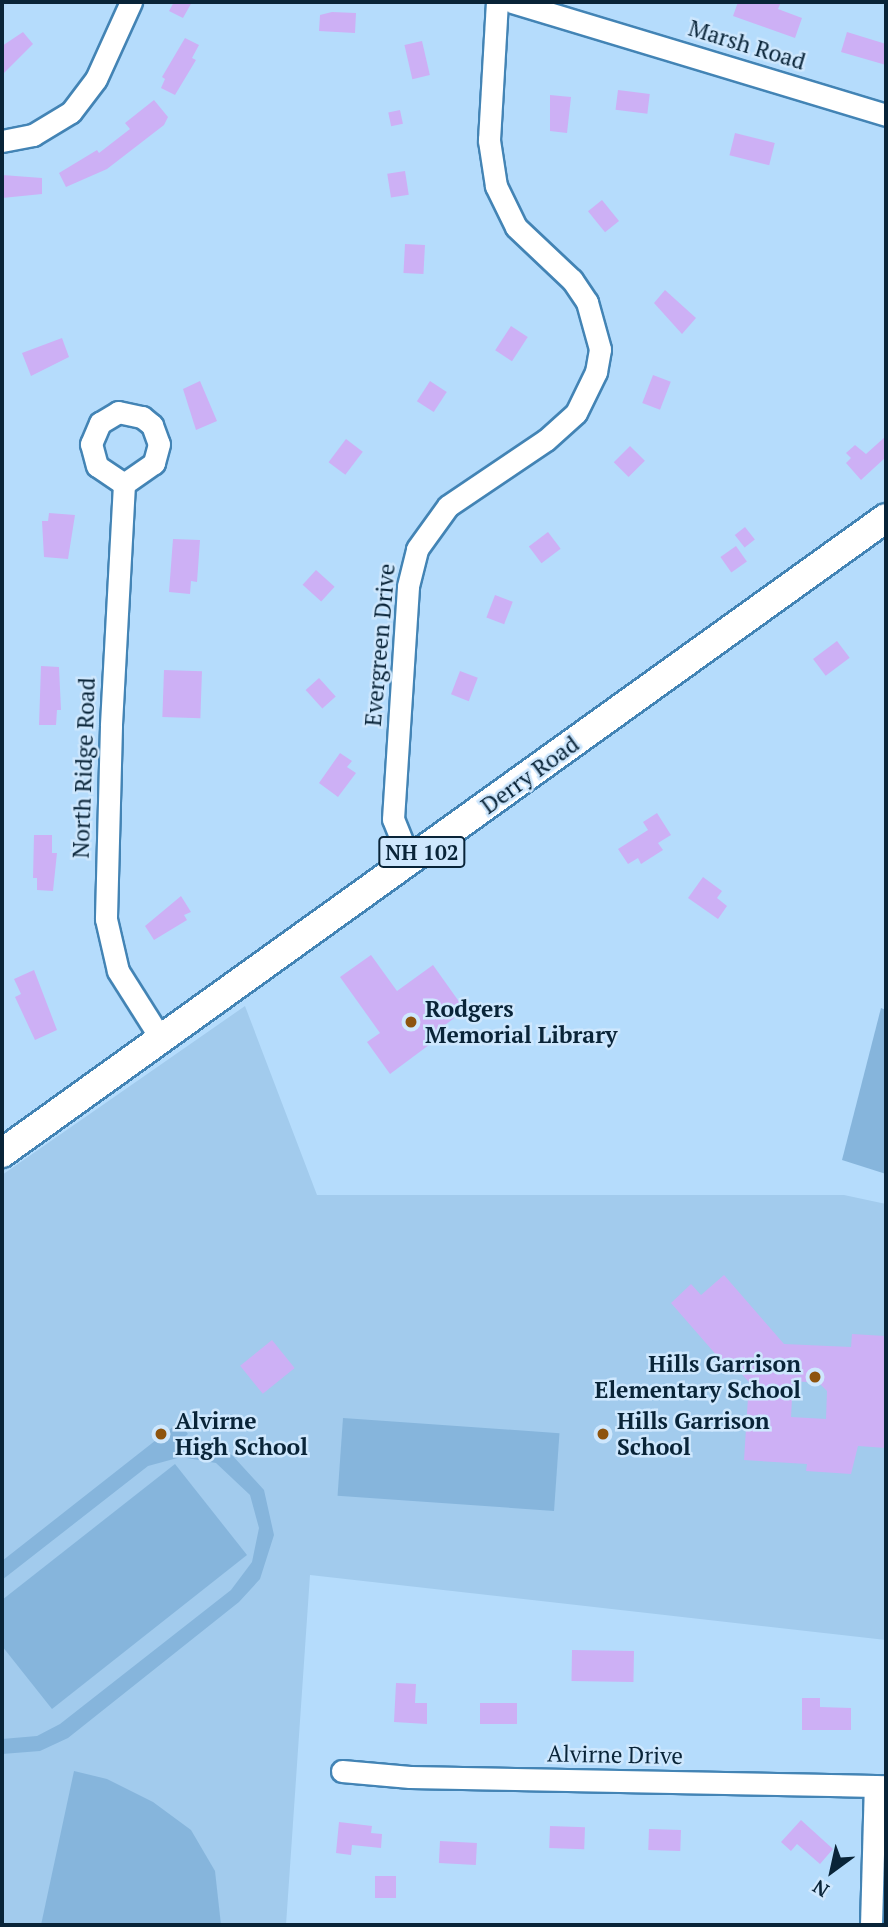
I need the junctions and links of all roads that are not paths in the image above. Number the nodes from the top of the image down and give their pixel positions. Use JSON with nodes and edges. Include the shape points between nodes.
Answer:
{"nodes":[{"id":1,"x":131,"y":2,"type":"edge"},
{"id":2,"x":497,"y":2,"type":"edge"},
{"id":3,"x":512,"y":2,"type":"edge"},
{"id":4,"x":886,"y":115,"type":"edge"},
{"id":5,"x":2,"y":141,"type":"edge"},
{"id":6,"x":124,"y":484,"type":"dead end"},
{"id":7,"x":886,"y":519,"type":"edge"},
{"id":8,"x":410,"y":861,"type":"junction"},
{"id":9,"x":161,"y":1039,"type":"junction"},
{"id":10,"x":2,"y":1153,"type":"edge"},
{"id":11,"x":342,"y":1771,"type":"dead end"},
{"id":12,"x":881,"y":1786,"type":"edge"},
{"id":13,"x":871,"y":1925,"type":"edge"}],
"edges":[{"from":1,"to":5,"type":"street","via":[[96,79],[71,112],[33,135]]},
{"from":2,"to":8,"type":"street","name":"Evergreen Drive","via":[[489,140],[496,186],[516,227],[572,280],[587,302],[600,349],[596,372],[576,413],[546,440],[447,506],[417,549],[408,586],[394,809],[398,837]]},
{"from":3,"to":4,"type":"street","name":"Marsh Road"},
{"from":6,"to":9,"type":"street","name":"North Ridge Road","via":[[110,726],[106,919],[118,971]]},
{"from":7,"to":8,"type":"main road","name":"Derry Road","number":"NH 102"},
{"from":8,"to":9,"type":"main road","name":"Derry Road","number":"NH 102"},
{"from":9,"to":10,"type":"main road","name":"Derry Road","number":"NH 102"},
{"from":11,"to":12,"type":"street","name":"Alvirne Drive","via":[[410,1777]]},
{"from":12,"to":13,"type":"street"}]}
